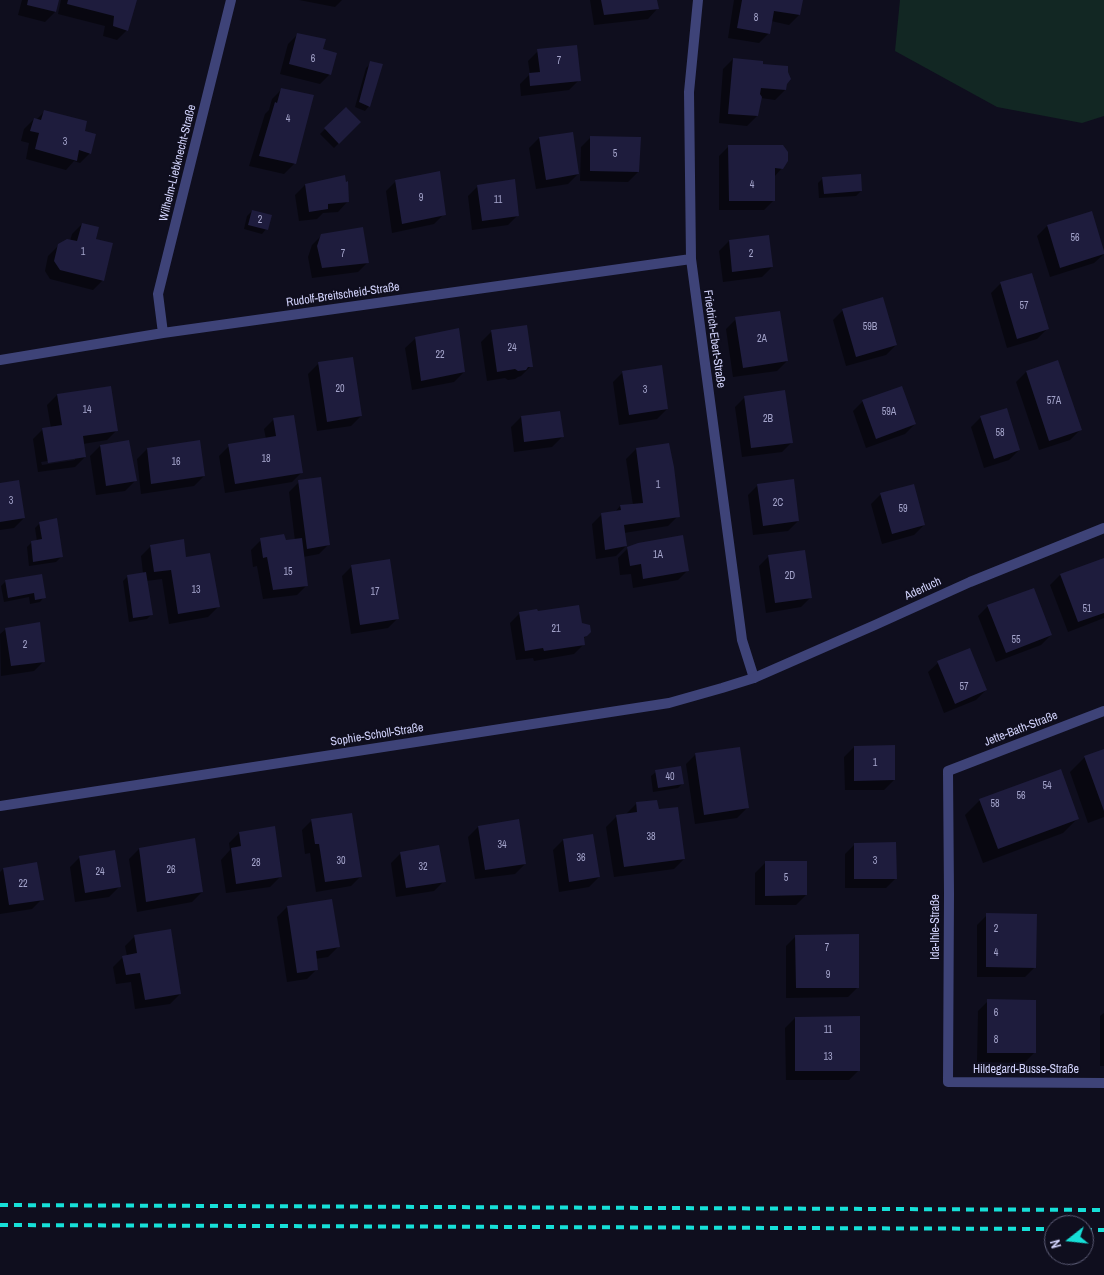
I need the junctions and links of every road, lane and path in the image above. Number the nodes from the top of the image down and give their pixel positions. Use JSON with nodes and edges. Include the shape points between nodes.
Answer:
{"nodes":[{"id":1,"x":231,"y":0,"type":"edge"},
{"id":2,"x":698,"y":0,"type":"edge"},
{"id":3,"x":691,"y":259,"type":"junction"},
{"id":4,"x":163,"y":333,"type":"junction"},
{"id":5,"x":0,"y":360,"type":"edge"},
{"id":6,"x":1104,"y":528,"type":"edge"},
{"id":7,"x":754,"y":678,"type":"junction"},
{"id":8,"x":1104,"y":711,"type":"edge"},
{"id":9,"x":948,"y":771,"type":"joint"},
{"id":10,"x":0,"y":806,"type":"edge"},
{"id":11,"x":948,"y":1082,"type":"joint"},
{"id":12,"x":1104,"y":1084,"type":"edge"}],
"edges":[{"from":1,"to":4,"type":"street","name":"Wilhelm-Liebknecht-Straße","via":[[158,294]]},
{"from":2,"to":3,"type":"street","name":"Friedrich-Ebert-Straße","via":[[689,92]]},
{"from":3,"to":4,"type":"street","name":"Rudolf-Breitscheid-Straße"},
{"from":3,"to":7,"type":"street","name":"Friedrich-Ebert-Straße","via":[[742,640]]},
{"from":4,"to":5,"type":"street","name":"Rudolf-Breitscheid-Straße"},
{"from":6,"to":7,"type":"street","name":"Aderluch","via":[[970,582]]},
{"from":7,"to":10,"type":"street","name":"Sophie-Scholl-Straße","via":[[669,702]]},
{"from":8,"to":9,"type":"street","name":"Jette-Bath-Straße"},
{"from":9,"to":11,"type":"street","name":"Ida-Ihle-Straße"},
{"from":11,"to":12,"type":"street","name":"Hildegard-Busse-Straße"}]}
